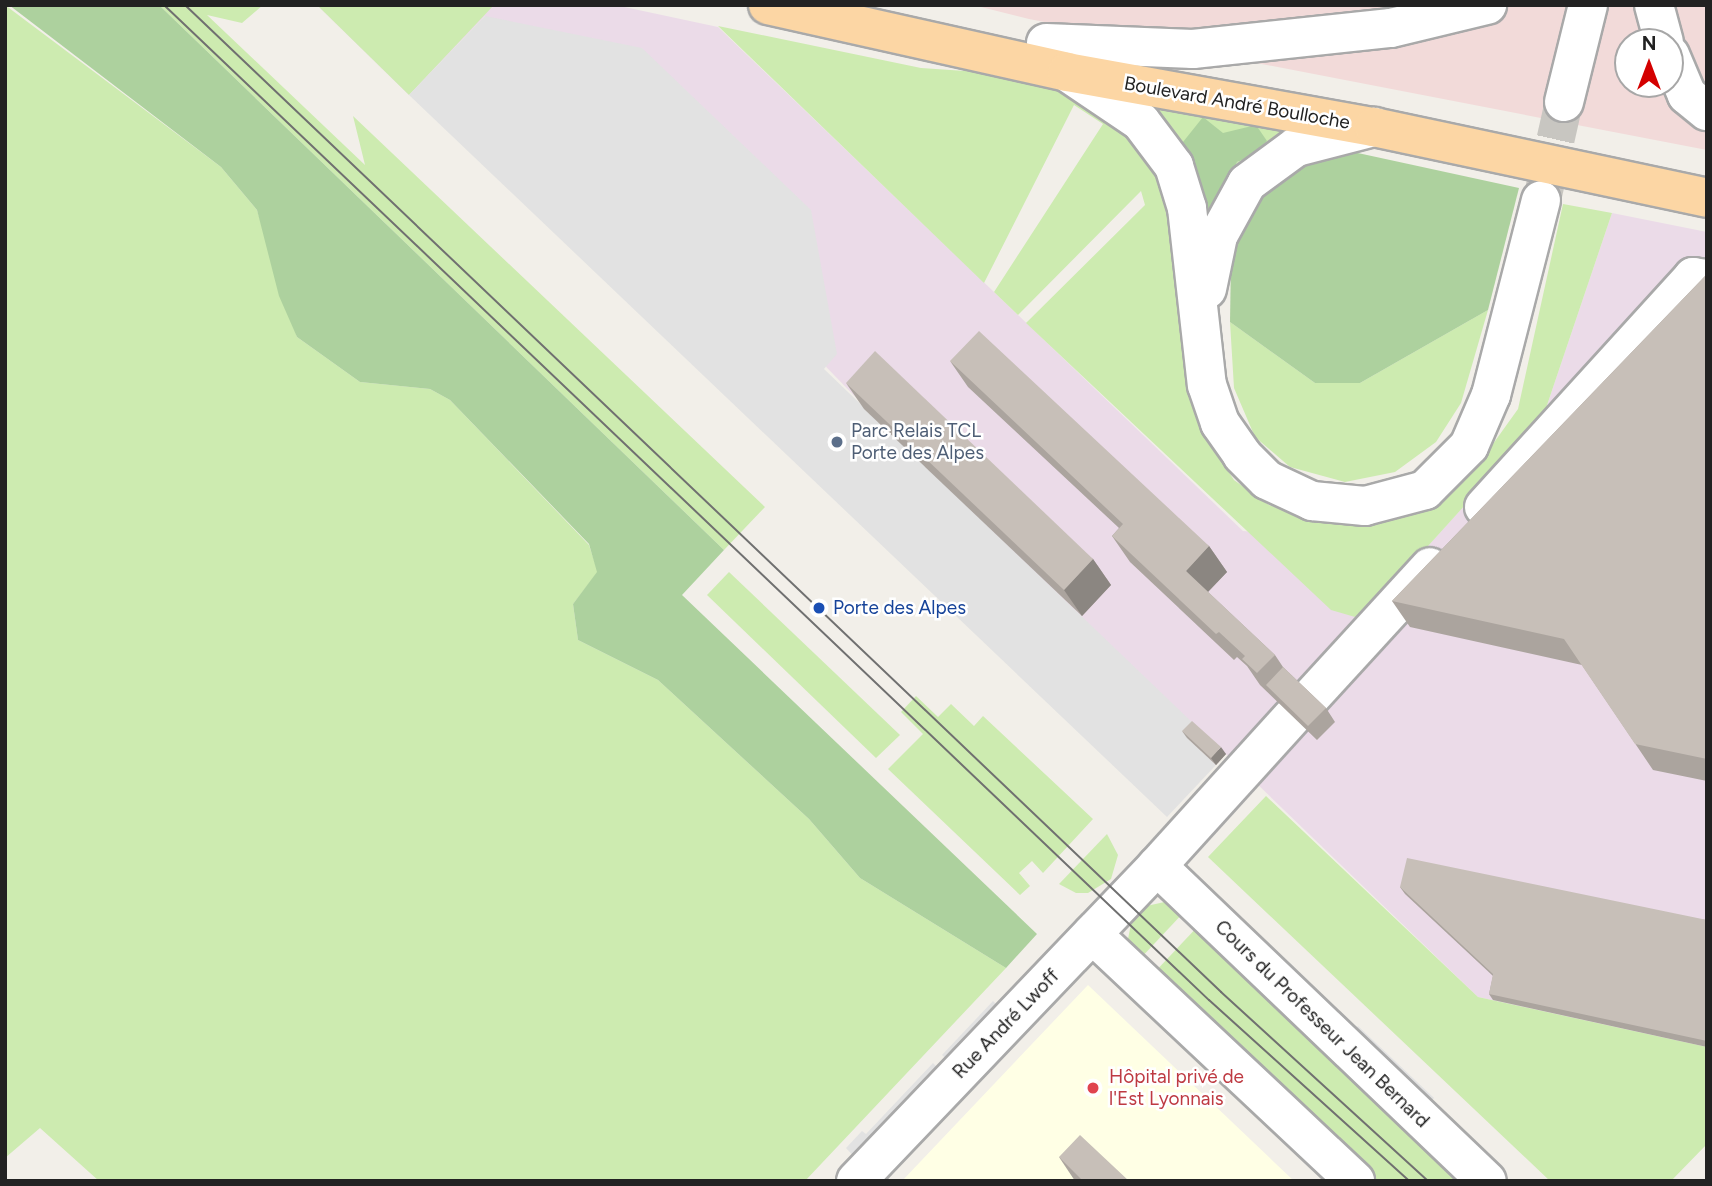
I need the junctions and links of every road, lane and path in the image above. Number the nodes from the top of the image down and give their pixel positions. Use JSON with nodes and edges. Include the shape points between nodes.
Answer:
{"nodes":[{"id":1,"x":768,"y":5,"type":"edge"},
{"id":2,"x":890,"y":5,"type":"edge"},
{"id":3,"x":1487,"y":5,"type":"edge"},
{"id":4,"x":1588,"y":5,"type":"edge"},
{"id":5,"x":1654,"y":5,"type":"edge"},
{"id":6,"x":1660,"y":28,"type":"edge"},
{"id":7,"x":1056,"y":58,"type":"junction"},
{"id":8,"x":1684,"y":87,"type":"edge"},
{"id":9,"x":1564,"y":102,"type":"tunnel mouth"},
{"id":10,"x":1707,"y":111,"type":"edge"},
{"id":11,"x":1374,"y":127,"type":"junction"},
{"id":12,"x":1707,"y":173,"type":"edge"},
{"id":13,"x":1707,"y":198,"type":"edge"},
{"id":14,"x":1541,"y":200,"type":"tunnel mouth"},
{"id":15,"x":1707,"y":279,"type":"edge"},
{"id":16,"x":1202,"y":330,"type":"junction"},
{"id":17,"x":1157,"y":866,"type":"junction"},
{"id":18,"x":1092,"y":934,"type":"junction"},
{"id":19,"x":856,"y":1181,"type":"edge"},
{"id":20,"x":1355,"y":1181,"type":"edge"},
{"id":21,"x":1487,"y":1181,"type":"edge"}],
"edges":[{"from":1,"to":7,"type":"main road","name":"Boulevard André Boulloche"},
{"from":2,"to":7,"type":"main road","name":"Boulevard André Boulloche"},
{"from":3,"to":7,"type":"street","via":[[1391,28]]},
{"from":4,"to":9,"type":"street"},
{"from":5,"to":6,"type":"street"},
{"from":7,"to":11,"type":"main road","name":"Boulevard André Boulloche"},
{"from":7,"to":12,"type":"main road","name":"Boulevard André Boulloche","via":[[1380,105]]},
{"from":7,"to":16,"type":"street","via":[[1141,122],[1174,166],[1187,208]]},
{"from":8,"to":10,"type":"street"},
{"from":11,"to":13,"type":"main road","name":"Boulevard André Boulloche"},
{"from":11,"to":16,"type":"street","via":[[1296,147],[1247,183],[1218,236]]},
{"from":14,"to":16,"type":"street","via":[[1491,395],[1469,446],[1425,490],[1365,506],[1312,501],[1267,480],[1241,455],[1220,423],[1207,385]]},
{"from":15,"to":17,"type":"street","name":"Rue André Lwoff","via":[[1693,277]]},
{"from":17,"to":18,"type":"street","name":"Rue André Lwoff"},
{"from":17,"to":21,"type":"street","name":"Cours du Professeur Jean Bernard"},
{"from":18,"to":19,"type":"street","name":"Rue André Lwoff"},
{"from":18,"to":20,"type":"street"}]}
